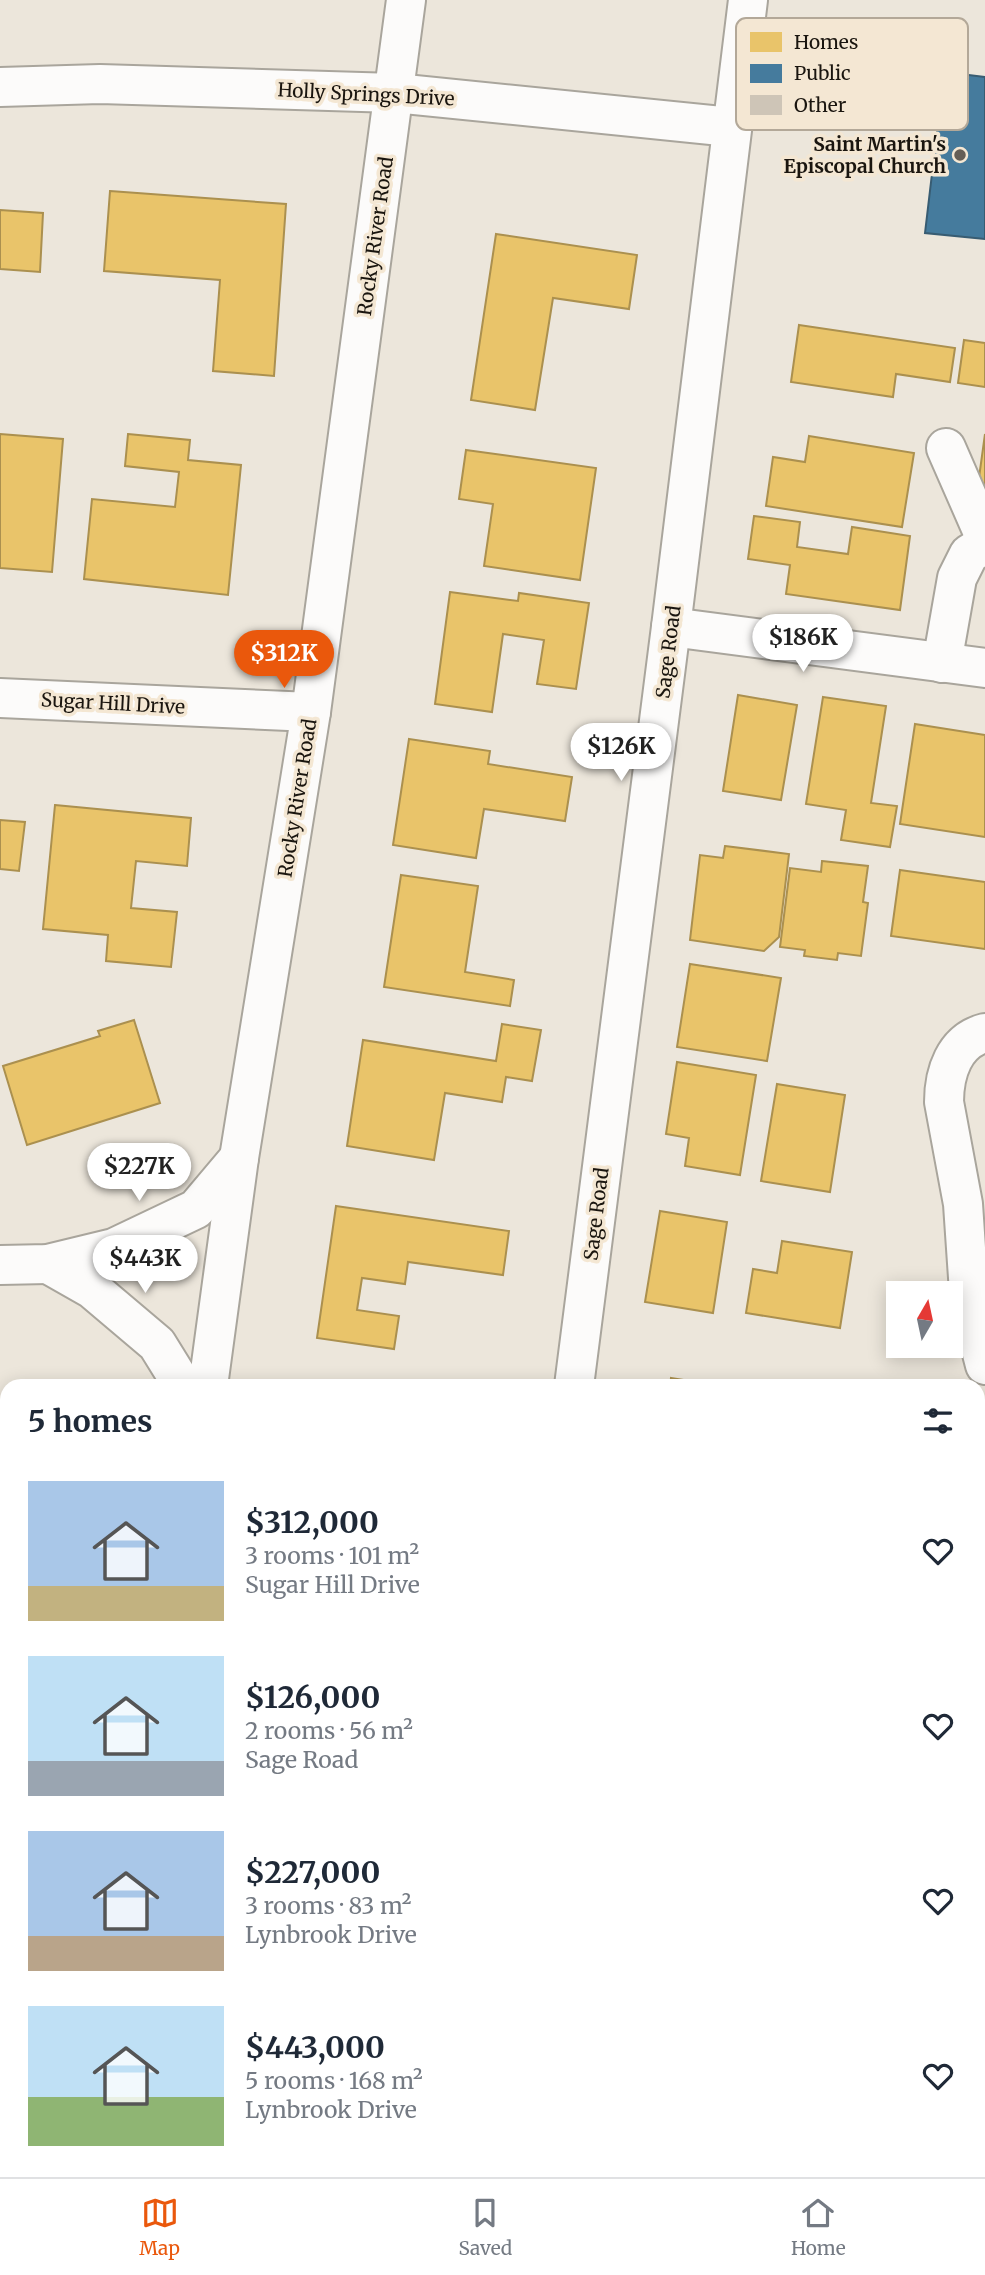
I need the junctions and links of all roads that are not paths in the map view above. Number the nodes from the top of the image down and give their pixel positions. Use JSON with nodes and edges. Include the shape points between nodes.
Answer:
{"nodes":[{"id":1,"x":407,"y":0,"type":"edge"},
{"id":2,"x":748,"y":0,"type":"edge"},
{"id":3,"x":746,"y":18,"type":"edge"},
{"id":4,"x":0,"y":87,"type":"edge"},
{"id":5,"x":736,"y":90,"type":"edge"},
{"id":6,"x":395,"y":93,"type":"junction"},
{"id":7,"x":731,"y":127,"type":"junction"},
{"id":8,"x":946,"y":448,"type":"dead end"},
{"id":9,"x":985,"y":537,"type":"edge"},
{"id":10,"x":985,"y":544,"type":"edge"},
{"id":11,"x":671,"y":627,"type":"junction"},
{"id":12,"x":942,"y":663,"type":"junction"},
{"id":13,"x":985,"y":668,"type":"edge"},
{"id":14,"x":0,"y":698,"type":"edge"},
{"id":15,"x":310,"y":712,"type":"junction"},
{"id":16,"x":985,"y":1033,"type":"edge"},
{"id":17,"x":239,"y":1158,"type":"junction"},
{"id":18,"x":985,"y":1171,"type":"edge"},
{"id":19,"x":963,"y":1205,"type":"junction"},
{"id":20,"x":48,"y":1264,"type":"junction"},
{"id":21,"x":0,"y":1265,"type":"edge"},
{"id":22,"x":985,"y":1366,"type":"edge"},
{"id":23,"x":179,"y":1379,"type":"edge"},
{"id":24,"x":209,"y":1379,"type":"edge"},
{"id":25,"x":575,"y":1379,"type":"edge"}],
"edges":[{"from":1,"to":6,"type":"street","name":"Rocky River Road"},
{"from":2,"to":3,"type":"street","name":"Sage Road"},
{"from":4,"to":6,"type":"street","name":"Holly Springs Drive","via":[[100,84]]},
{"from":5,"to":7,"type":"street","name":"Sage Road"},
{"from":6,"to":7,"type":"street","name":"Holly Springs Drive"},
{"from":6,"to":15,"type":"street","name":"Rocky River Road"},
{"from":7,"to":11,"type":"street","name":"Sage Road"},
{"from":8,"to":9,"type":"street"},
{"from":10,"to":12,"type":"street","via":[[961,566]]},
{"from":11,"to":12,"type":"street"},
{"from":11,"to":25,"type":"street","name":"Sage Road"},
{"from":12,"to":13,"type":"street"},
{"from":14,"to":15,"type":"street","name":"Sugar Hill Drive"},
{"from":15,"to":17,"type":"street","name":"Rocky River Road"},
{"from":16,"to":19,"type":"street","via":[[967,1041],[955,1055],[944,1086]]},
{"from":17,"to":20,"type":"street","via":[[196,1209],[114,1248]]},
{"from":17,"to":24,"type":"street","name":"Rocky River Road"},
{"from":18,"to":19,"type":"street"},
{"from":19,"to":22,"type":"street","via":[[970,1307]]},
{"from":20,"to":21,"type":"street"},
{"from":20,"to":23,"type":"street","via":[[92,1289],[157,1344]]}]}
